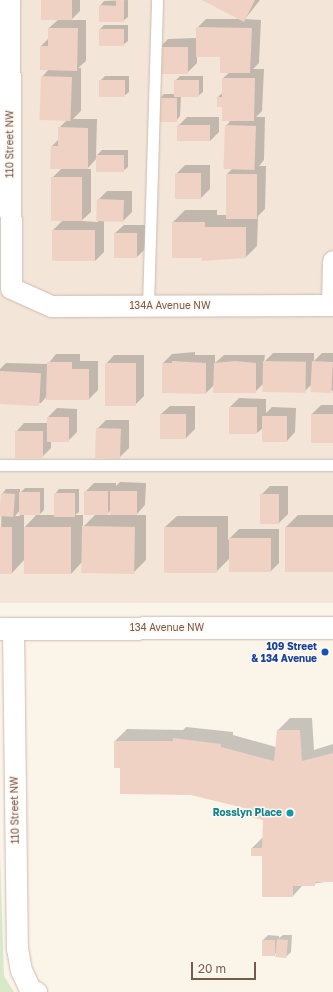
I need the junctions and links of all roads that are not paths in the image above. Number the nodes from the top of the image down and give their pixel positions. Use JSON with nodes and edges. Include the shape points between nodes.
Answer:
{"nodes":[{"id":1,"x":9,"y":0,"type":"edge"},
{"id":2,"x":157,"y":0,"type":"edge"},
{"id":3,"x":333,"y":261,"type":"edge"},
{"id":4,"x":11,"y":288,"type":"joint"},
{"id":5,"x":332,"y":305,"type":"edge"},
{"id":6,"x":148,"y":306,"type":"junction"},
{"id":7,"x":0,"y":465,"type":"edge"},
{"id":8,"x":333,"y":465,"type":"edge"},
{"id":9,"x":333,"y":628,"type":"edge"},
{"id":10,"x":6,"y":629,"type":"edge"},
{"id":11,"x":33,"y":991,"type":"edge"}],
"edges":[{"from":1,"to":4,"type":"street","name":"110 Street NW"},
{"from":2,"to":6,"type":"lane"},
{"from":3,"to":5,"type":"street"},
{"from":4,"to":6,"type":"street","name":"134A Avenue NW","via":[[51,306]]},
{"from":5,"to":6,"type":"street","name":"134A Avenue NW"},
{"from":7,"to":8,"type":"lane"},
{"from":9,"to":10,"type":"street","name":"134 Avenue NW"},
{"from":10,"to":11,"type":"street","name":"110 Street NW","via":[[17,948],[22,970]]}]}
